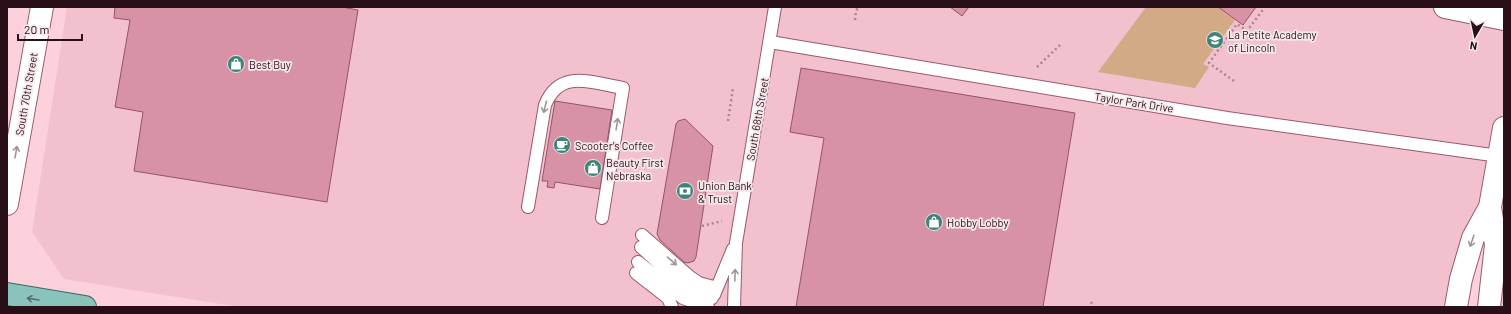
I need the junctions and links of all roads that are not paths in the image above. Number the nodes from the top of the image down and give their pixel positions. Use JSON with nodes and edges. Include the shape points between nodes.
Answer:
{"nodes":[{"id":1,"x":42,"y":7,"type":"edge"},
{"id":2,"x":775,"y":7,"type":"edge"},
{"id":3,"x":1445,"y":7,"type":"edge"},
{"id":4,"x":1504,"y":19,"type":"edge"},
{"id":5,"x":770,"y":42,"type":"junction"},
{"id":6,"x":1504,"y":128,"type":"edge"},
{"id":7,"x":1499,"y":156,"type":"junction"},
{"id":8,"x":7,"y":204,"type":"edge"},
{"id":9,"x":528,"y":207,"type":"dead end"},
{"id":10,"x":1490,"y":207,"type":"junction"},
{"id":11,"x":602,"y":218,"type":"dead end"},
{"id":12,"x":641,"y":241,"type":"dead end"},
{"id":13,"x":736,"y":243,"type":"junction"},
{"id":14,"x":7,"y":294,"type":"edge"},
{"id":15,"x":712,"y":300,"type":"edge"},
{"id":16,"x":85,"y":307,"type":"edge"},
{"id":17,"x":672,"y":307,"type":"edge"},
{"id":18,"x":734,"y":307,"type":"edge"},
{"id":19,"x":1456,"y":307,"type":"edge"},
{"id":20,"x":1489,"y":307,"type":"edge"}],
"edges":[{"from":8,"to":1,"type":"street","name":"South 70th Street","one_way":true},
{"from":2,"to":5,"type":"lane","name":"South 68th Street"},
{"from":3,"to":4,"type":"street"},
{"from":5,"to":7,"type":"lane","name":"Taylor Park Drive","via":[[1228,118]]},
{"from":5,"to":13,"type":"lane","name":"South 68th Street"},
{"from":6,"to":7,"type":"street"},
{"from":7,"to":10,"type":"street"},
{"from":11,"to":9,"type":"lane","one_way":true,"via":[[623,88],[581,81],[564,82],[550,92],[545,105]]},
{"from":10,"to":19,"type":"street","one_way":true,"via":[[1472,238]]},
{"from":10,"to":20,"type":"street","via":[[1496,244]]},
{"from":12,"to":15,"type":"lane","one_way":true,"via":[[699,283]]},
{"from":13,"to":15,"type":"lane","name":"South 68th Street"},
{"from":18,"to":13,"type":"lane","name":"South 68th Street","one_way":true},
{"from":16,"to":14,"type":"main road","one_way":true},
{"from":15,"to":17,"type":"lane","via":[[683,298],[637,267],[668,298]]}]}
